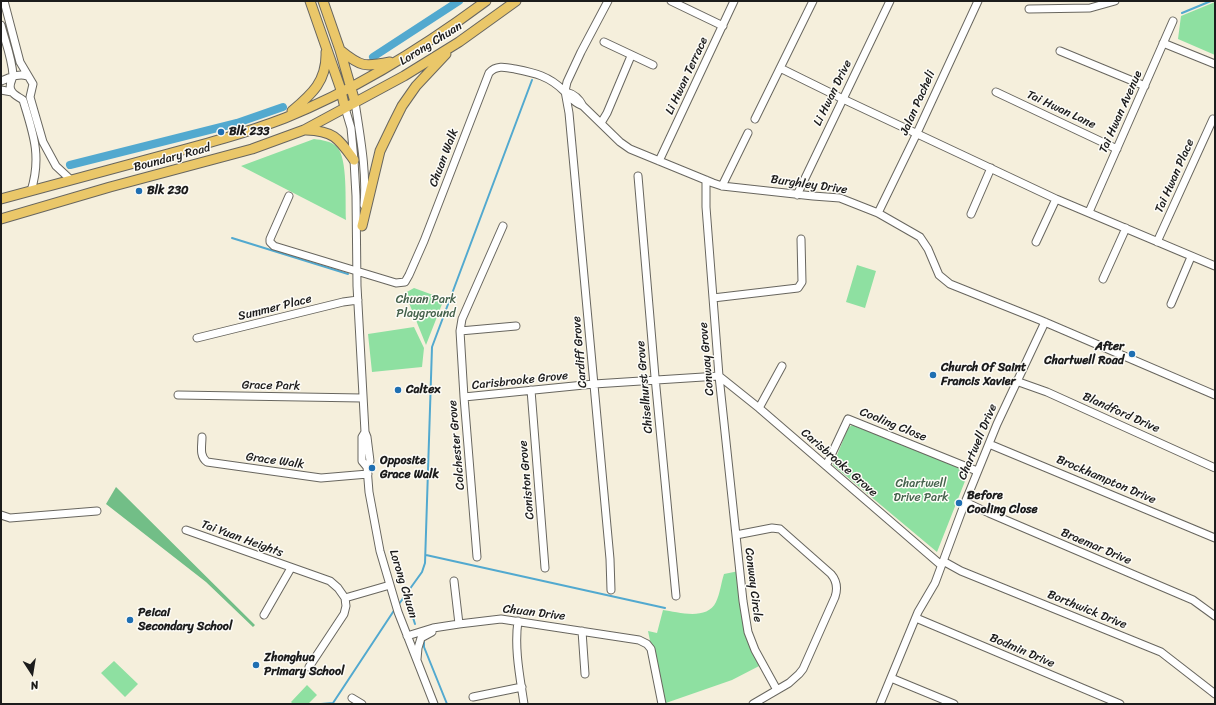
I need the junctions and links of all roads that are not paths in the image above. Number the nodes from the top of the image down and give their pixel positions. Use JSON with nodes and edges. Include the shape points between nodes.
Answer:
{"nodes":[{"id":1,"x":4,"y":1,"type":"edge"},
{"id":2,"x":310,"y":1,"type":"edge"},
{"id":3,"x":323,"y":1,"type":"edge"},
{"id":4,"x":486,"y":1,"type":"edge"},
{"id":5,"x":516,"y":1,"type":"edge"},
{"id":6,"x":608,"y":1,"type":"edge"},
{"id":7,"x":671,"y":1,"type":"edge"},
{"id":8,"x":734,"y":1,"type":"edge"},
{"id":9,"x":813,"y":1,"type":"edge"},
{"id":10,"x":890,"y":1,"type":"edge"},
{"id":11,"x":978,"y":1,"type":"edge"},
{"id":12,"x":1115,"y":1,"type":"edge"},
{"id":13,"x":1089,"y":4,"type":"edge"},
{"id":14,"x":1029,"y":9,"type":"dead end"},
{"id":15,"x":1173,"y":21,"type":"dead end"},
{"id":16,"x":1,"y":25,"type":"edge"},
{"id":17,"x":723,"y":26,"type":"junction"},
{"id":18,"x":459,"y":42,"type":"junction"},
{"id":19,"x":604,"y":42,"type":"dead end"},
{"id":20,"x":1163,"y":43,"type":"junction"},
{"id":21,"x":326,"y":47,"type":"junction"},
{"id":22,"x":340,"y":50,"type":"junction"},
{"id":23,"x":1060,"y":51,"type":"dead end"},
{"id":24,"x":631,"y":56,"type":"junction"},
{"id":25,"x":398,"y":60,"type":"junction"},
{"id":26,"x":1215,"y":64,"type":"edge"},
{"id":27,"x":12,"y":65,"type":"junction"},
{"id":28,"x":653,"y":65,"type":"dead end"},
{"id":29,"x":780,"y":68,"type":"junction"},
{"id":30,"x":27,"y":76,"type":"junction"},
{"id":31,"x":13,"y":78,"type":"junction"},
{"id":32,"x":1,"y":80,"type":"edge"},
{"id":33,"x":1145,"y":86,"type":"junction"},
{"id":34,"x":350,"y":88,"type":"junction"},
{"id":35,"x":1,"y":90,"type":"edge"},
{"id":36,"x":31,"y":91,"type":"junction"},
{"id":37,"x":342,"y":92,"type":"junction"},
{"id":38,"x":565,"y":92,"type":"junction"},
{"id":39,"x":996,"y":92,"type":"dead end"},
{"id":40,"x":15,"y":94,"type":"junction"},
{"id":41,"x":843,"y":99,"type":"junction"},
{"id":42,"x":355,"y":102,"type":"junction"},
{"id":43,"x":583,"y":106,"type":"junction"},
{"id":44,"x":346,"y":108,"type":"junction"},
{"id":45,"x":569,"y":113,"type":"junction"},
{"id":46,"x":286,"y":118,"type":"junction"},
{"id":47,"x":1213,"y":118,"type":"dead end"},
{"id":48,"x":755,"y":119,"type":"dead end"},
{"id":49,"x":601,"y":123,"type":"junction"},
{"id":50,"x":304,"y":130,"type":"junction"},
{"id":51,"x":748,"y":133,"type":"dead end"},
{"id":52,"x":917,"y":133,"type":"junction"},
{"id":53,"x":1116,"y":148,"type":"junction"},
{"id":54,"x":354,"y":160,"type":"junction"},
{"id":55,"x":659,"y":161,"type":"junction"},
{"id":56,"x":991,"y":168,"type":"junction"},
{"id":57,"x":638,"y":176,"type":"dead end"},
{"id":58,"x":71,"y":180,"type":"junction"},
{"id":59,"x":706,"y":180,"type":"junction"},
{"id":60,"x":722,"y":186,"type":"junction"},
{"id":61,"x":31,"y":191,"type":"junction"},
{"id":62,"x":797,"y":195,"type":"junction"},
{"id":63,"x":289,"y":196,"type":"dead end"},
{"id":64,"x":1,"y":199,"type":"edge"},
{"id":65,"x":1056,"y":199,"type":"junction"},
{"id":66,"x":1089,"y":212,"type":"junction"},
{"id":67,"x":878,"y":213,"type":"junction"},
{"id":68,"x":971,"y":214,"type":"dead end"},
{"id":69,"x":1,"y":219,"type":"edge"},
{"id":70,"x":362,"y":226,"type":"junction"},
{"id":71,"x":503,"y":226,"type":"dead end"},
{"id":72,"x":1126,"y":228,"type":"junction"},
{"id":73,"x":800,"y":239,"type":"dead end"},
{"id":74,"x":1036,"y":242,"type":"dead end"},
{"id":75,"x":1157,"y":242,"type":"junction"},
{"id":76,"x":357,"y":248,"type":"junction"},
{"id":77,"x":1191,"y":257,"type":"junction"},
{"id":78,"x":1215,"y":266,"type":"edge"},
{"id":79,"x":357,"y":271,"type":"junction"},
{"id":80,"x":1103,"y":279,"type":"dead end"},
{"id":81,"x":713,"y":298,"type":"junction"},
{"id":82,"x":358,"y":300,"type":"junction"},
{"id":83,"x":1171,"y":304,"type":"dead end"},
{"id":84,"x":1044,"y":322,"type":"junction"},
{"id":85,"x":516,"y":326,"type":"dead end"},
{"id":86,"x":460,"y":331,"type":"junction"},
{"id":87,"x":197,"y":338,"type":"dead end"},
{"id":88,"x":782,"y":366,"type":"dead end"},
{"id":89,"x":719,"y":376,"type":"junction"},
{"id":90,"x":655,"y":380,"type":"junction"},
{"id":91,"x":1016,"y":381,"type":"junction"},
{"id":92,"x":594,"y":384,"type":"junction"},
{"id":93,"x":531,"y":390,"type":"junction"},
{"id":94,"x":178,"y":395,"type":"dead end"},
{"id":95,"x":1215,"y":395,"type":"edge"},
{"id":96,"x":464,"y":397,"type":"junction"},
{"id":97,"x":362,"y":398,"type":"junction"},
{"id":98,"x":759,"y":408,"type":"junction"},
{"id":99,"x":202,"y":437,"type":"dead end"},
{"id":100,"x":989,"y":444,"type":"junction"},
{"id":101,"x":826,"y":466,"type":"junction"},
{"id":102,"x":1215,"y":468,"type":"edge"},
{"id":103,"x":367,"y":470,"type":"junction"},
{"id":104,"x":977,"y":471,"type":"junction"},
{"id":105,"x":965,"y":502,"type":"junction"},
{"id":106,"x":97,"y":511,"type":"dead end"},
{"id":107,"x":1,"y":515,"type":"edge"},
{"id":108,"x":186,"y":530,"type":"dead end"},
{"id":109,"x":736,"y":535,"type":"junction"},
{"id":110,"x":1215,"y":538,"type":"edge"},
{"id":111,"x":477,"y":557,"type":"dead end"},
{"id":112,"x":942,"y":563,"type":"junction"},
{"id":113,"x":291,"y":568,"type":"junction"},
{"id":114,"x":545,"y":568,"type":"dead end"},
{"id":115,"x":454,"y":581,"type":"dead end"},
{"id":116,"x":390,"y":585,"type":"junction"},
{"id":117,"x":611,"y":590,"type":"dead end"},
{"id":118,"x":676,"y":596,"type":"dead end"},
{"id":119,"x":345,"y":598,"type":"junction"},
{"id":120,"x":264,"y":616,"type":"dead end"},
{"id":121,"x":1215,"y":616,"type":"edge"},
{"id":122,"x":916,"y":618,"type":"junction"},
{"id":123,"x":518,"y":621,"type":"junction"},
{"id":124,"x":459,"y":624,"type":"junction"},
{"id":125,"x":443,"y":627,"type":"junction"},
{"id":126,"x":582,"y":631,"type":"junction"},
{"id":127,"x":407,"y":636,"type":"junction"},
{"id":128,"x":417,"y":661,"type":"junction"},
{"id":129,"x":309,"y":667,"type":"dead end"},
{"id":130,"x":585,"y":674,"type":"dead end"},
{"id":131,"x":891,"y":678,"type":"junction"},
{"id":132,"x":522,"y":687,"type":"junction"},
{"id":133,"x":777,"y":690,"type":"junction"},
{"id":134,"x":1215,"y":694,"type":"edge"},
{"id":135,"x":473,"y":697,"type":"dead end"},
{"id":136,"x":352,"y":698,"type":"dead end"},
{"id":137,"x":362,"y":704,"type":"edge"},
{"id":138,"x":434,"y":704,"type":"edge"},
{"id":139,"x":524,"y":704,"type":"edge"},
{"id":140,"x":662,"y":704,"type":"edge"},
{"id":141,"x":753,"y":704,"type":"edge"},
{"id":142,"x":880,"y":704,"type":"edge"},
{"id":143,"x":954,"y":704,"type":"edge"},
{"id":144,"x":1120,"y":704,"type":"edge"}],
"edges":[{"from":1,"to":30,"type":"street","via":[[20,62]]},
{"from":2,"to":21,"type":"main road"},
{"from":3,"to":22,"type":"main road"},
{"from":4,"to":25,"type":"main road","name":"Lorong Chuan"},
{"from":5,"to":18,"type":"main road","name":"Lorong Chuan"},
{"from":6,"to":38,"type":"street","name":"Cardiff Grove","via":[[578,58]]},
{"from":7,"to":17,"type":"street"},
{"from":8,"to":17,"type":"street","name":"Li Hwan Terrace"},
{"from":9,"to":29,"type":"street"},
{"from":10,"to":41,"type":"street","name":"Li Hwan Drive"},
{"from":11,"to":52,"type":"street","name":"Jalan Pacheli"},
{"from":12,"to":13,"type":"street"},
{"from":13,"to":14,"type":"street"},
{"from":15,"to":20,"type":"street","name":"Tai Hwan Avenue"},
{"from":16,"to":27,"type":"street"},
{"from":17,"to":55,"type":"street","name":"Li Hwan Terrace"},
{"from":18,"to":42,"type":"main road","name":"Lorong Chuan"},
{"from":18,"to":70,"type":"main road","via":[[428,72],[402,106],[380,151]]},
{"from":19,"to":24,"type":"street"},
{"from":20,"to":26,"type":"street"},
{"from":20,"to":33,"type":"street","name":"Tai Hwan Avenue"},
{"from":21,"to":37,"type":"main road"},
{"from":21,"to":46,"type":"main road","via":[[326,63],[320,82]]},
{"from":22,"to":25,"type":"main road","via":[[362,65]]},
{"from":22,"to":34,"type":"main road"},
{"from":23,"to":33,"type":"street"},
{"from":24,"to":28,"type":"street"},
{"from":24,"to":49,"type":"street"},
{"from":25,"to":34,"type":"main road","name":"Lorong Chuan"},
{"from":27,"to":31,"type":"street"},
{"from":27,"to":32,"type":"street"},
{"from":29,"to":41,"type":"street"},
{"from":29,"to":48,"type":"street"},
{"from":30,"to":31,"type":"street","via":[[20,74]]},
{"from":30,"to":36,"type":"street","via":[[32,81]]},
{"from":31,"to":32,"type":"street"},
{"from":31,"to":40,"type":"street","via":[[10,84]]},
{"from":33,"to":53,"type":"street","name":"Tai Hwan Avenue"},
{"from":34,"to":37,"type":"main road","name":"Lorong Chuan"},
{"from":34,"to":42,"type":"main road"},
{"from":35,"to":40,"type":"street"},
{"from":36,"to":40,"type":"street","via":[[25,96]]},
{"from":36,"to":58,"type":"street","via":[[30,97],[48,152],[56,166]]},
{"from":37,"to":44,"type":"main road"},
{"from":37,"to":46,"type":"main road","name":"Boundary Road"},
{"from":38,"to":43,"type":"street","name":"Burghley Drive","via":[[577,104]]},
{"from":38,"to":45,"type":"street","name":"Cardiff Grove"},
{"from":38,"to":79,"type":"street","name":"Chuan Walk","via":[[550,79],[537,73],[505,67],[492,69],[424,241],[405,282],[396,283]]},
{"from":39,"to":53,"type":"street","name":"Tai Hwan Lane"},
{"from":40,"to":61,"type":"street","via":[[23,100],[36,143],[35,176]]},
{"from":41,"to":52,"type":"street"},
{"from":41,"to":62,"type":"street","name":"Li Hwan Drive"},
{"from":42,"to":44,"type":"main road","name":"Lorong Chuan"},
{"from":42,"to":70,"type":"street","name":"Lorong Chuan","via":[[363,152],[365,196]]},
{"from":43,"to":45,"type":"street","via":[[574,108]]},
{"from":43,"to":49,"type":"street","name":"Burghley Drive"},
{"from":44,"to":50,"type":"main road","name":"Boundary Road"},
{"from":44,"to":54,"type":"street","name":"Lorong Chuan"},
{"from":45,"to":92,"type":"street","name":"Cardiff Grove"},
{"from":46,"to":58,"type":"main road","name":"Boundary Road","via":[[211,143]]},
{"from":47,"to":75,"type":"street","name":"Tai Hwan Place"},
{"from":49,"to":55,"type":"street","name":"Burghley Drive","via":[[634,151]]},
{"from":50,"to":54,"type":"main road","via":[[321,130],[333,136],[342,143]]},
{"from":50,"to":69,"type":"main road","name":"Boundary Road","via":[[252,148]]},
{"from":51,"to":60,"type":"street"},
{"from":52,"to":56,"type":"street"},
{"from":52,"to":67,"type":"street","name":"Jalan Pacheli"},
{"from":53,"to":66,"type":"street","name":"Tai Hwan Avenue"},
{"from":54,"to":76,"type":"street","name":"Lorong Chuan"},
{"from":55,"to":59,"type":"street","name":"Burghley Drive"},
{"from":56,"to":65,"type":"street"},
{"from":56,"to":68,"type":"street"},
{"from":57,"to":90,"type":"street","name":"Chiselhurst Grove"},
{"from":58,"to":61,"type":"main road","name":"Boundary Road"},
{"from":59,"to":60,"type":"street","name":"Burghley Drive"},
{"from":59,"to":81,"type":"street","name":"Conway Grove"},
{"from":60,"to":62,"type":"street","name":"Burghley Drive"},
{"from":61,"to":64,"type":"main road","name":"Boundary Road"},
{"from":62,"to":67,"type":"street","name":"Burghley Drive","via":[[840,198]]},
{"from":63,"to":79,"type":"street","via":[[270,242],[274,246]]},
{"from":65,"to":66,"type":"street"},
{"from":65,"to":74,"type":"street"},
{"from":66,"to":72,"type":"street"},
{"from":67,"to":84,"type":"street","name":"Burghley Drive","via":[[920,237],[937,271],[946,281]]},
{"from":70,"to":76,"type":"street","name":"Lorong Chuan"},
{"from":71,"to":86,"type":"street","name":"Colchester Grove","via":[[462,319]]},
{"from":72,"to":75,"type":"street"},
{"from":72,"to":80,"type":"street"},
{"from":73,"to":81,"type":"street","via":[[802,282],[798,288]]},
{"from":75,"to":77,"type":"street"},
{"from":76,"to":79,"type":"street","name":"Lorong Chuan"},
{"from":77,"to":78,"type":"street"},
{"from":77,"to":83,"type":"street"},
{"from":79,"to":82,"type":"street","name":"Lorong Chuan"},
{"from":81,"to":89,"type":"street","name":"Conway Grove"},
{"from":82,"to":87,"type":"street","name":"Summer Place"},
{"from":82,"to":97,"type":"street","name":"Lorong Chuan"},
{"from":84,"to":91,"type":"street","name":"Chartwell Drive"},
{"from":84,"to":95,"type":"street","name":"Burghley Drive"},
{"from":85,"to":86,"type":"street"},
{"from":86,"to":96,"type":"street","name":"Colchester Grove"},
{"from":88,"to":98,"type":"street"},
{"from":89,"to":90,"type":"street","name":"Carisbrooke Grove"},
{"from":89,"to":98,"type":"street","name":"Carisbrooke Grove"},
{"from":89,"to":109,"type":"street","name":"Conway Grove"},
{"from":90,"to":92,"type":"street","name":"Carisbrooke Grove"},
{"from":90,"to":118,"type":"street","name":"Chiselhurst Grove"},
{"from":91,"to":100,"type":"street","name":"Chartwell Drive"},
{"from":91,"to":102,"type":"street","name":"Blandford Drive","via":[[1047,392]]},
{"from":92,"to":93,"type":"street","name":"Carisbrooke Grove"},
{"from":92,"to":117,"type":"street","name":"Cardiff Grove"},
{"from":93,"to":96,"type":"street","name":"Carisbrooke Grove"},
{"from":93,"to":114,"type":"street","name":"Coniston Grove"},
{"from":94,"to":97,"type":"street","name":"Grace Park"},
{"from":96,"to":111,"type":"street","name":"Colchester Grove"},
{"from":97,"to":103,"type":"street","name":"Lorong Chuan","via":[[365,432],[362,437],[362,461]]},
{"from":98,"to":101,"type":"street","name":"Carisbrooke Grove"},
{"from":99,"to":103,"type":"street","name":"Grace Walk","via":[[203,459],[207,462],[321,478]]},
{"from":100,"to":104,"type":"street","name":"Chartwell Drive"},
{"from":100,"to":110,"type":"street","name":"Brockhampton Drive"},
{"from":101,"to":104,"type":"street","name":"Cooling Close","via":[[848,419]]},
{"from":101,"to":112,"type":"street","name":"Carisbrooke Grove"},
{"from":103,"to":116,"type":"street","name":"Lorong Chuan","via":[[380,550]]},
{"from":104,"to":105,"type":"street","name":"Chartwell Drive"},
{"from":105,"to":112,"type":"street","name":"Chartwell Drive"},
{"from":105,"to":121,"type":"street","name":"Braemar Drive","via":[[1193,600]]},
{"from":106,"to":107,"type":"street","via":[[10,518]]},
{"from":108,"to":113,"type":"street","name":"Tai Yuan Heights"},
{"from":109,"to":133,"type":"street","name":"Conway Circle","via":[[748,632]]},
{"from":109,"to":133,"type":"street","name":"Conway Circle","via":[[772,528],[780,529],[831,574],[837,584],[836,597],[803,669],[794,679]]},
{"from":112,"to":122,"type":"street","name":"Chartwell Drive","via":[[935,583]]},
{"from":112,"to":134,"type":"street","name":"Borthwick Drive","via":[[1161,652]]},
{"from":113,"to":119,"type":"street","name":"Tai Yuan Heights","via":[[330,581]]},
{"from":113,"to":120,"type":"street","name":"Tai Yuan Heights"},
{"from":115,"to":124,"type":"street"},
{"from":116,"to":119,"type":"street"},
{"from":116,"to":127,"type":"street","name":"Lorong Chuan"},
{"from":119,"to":129,"type":"street","via":[[344,614]]},
{"from":122,"to":131,"type":"street","name":"Chartwell Drive"},
{"from":122,"to":144,"type":"street","name":"Bodmin Drive"},
{"from":123,"to":124,"type":"street","name":"Chuan Drive","via":[[500,619]]},
{"from":123,"to":126,"type":"street","name":"Chuan Drive"},
{"from":123,"to":132,"type":"street","via":[[518,665]]},
{"from":124,"to":125,"type":"street","name":"Chuan Drive"},
{"from":125,"to":127,"type":"street","name":"Chuan Drive"},
{"from":125,"to":128,"type":"street","via":[[421,638]]},
{"from":126,"to":130,"type":"street"},
{"from":126,"to":140,"type":"street","name":"Chuan Drive","via":[[639,640],[647,644],[652,653]]},
{"from":127,"to":128,"type":"street","name":"Lorong Chuan"},
{"from":128,"to":138,"type":"street","name":"Lorong Chuan"},
{"from":131,"to":142,"type":"street","name":"Chartwell Drive"},
{"from":131,"to":143,"type":"street"},
{"from":132,"to":135,"type":"street"},
{"from":132,"to":139,"type":"street"},
{"from":133,"to":141,"type":"street","name":"Conway Circle"},
{"from":136,"to":137,"type":"street"}]}
